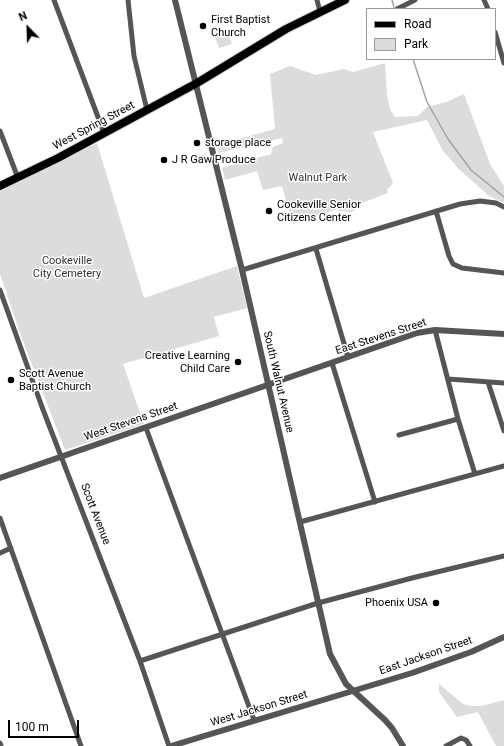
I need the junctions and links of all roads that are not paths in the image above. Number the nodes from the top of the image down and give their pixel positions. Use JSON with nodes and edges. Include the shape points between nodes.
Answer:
{"nodes":[{"id":1,"x":54,"y":0,"type":"edge"},
{"id":2,"x":128,"y":0,"type":"edge"},
{"id":3,"x":175,"y":0,"type":"edge"},
{"id":4,"x":317,"y":0,"type":"edge"},
{"id":5,"x":345,"y":0,"type":"edge"},
{"id":6,"x":415,"y":0,"type":"edge"},
{"id":7,"x":399,"y":8,"type":"edge"},
{"id":8,"x":320,"y":12,"type":"junction"},
{"id":9,"x":496,"y":36,"type":"edge"},
{"id":10,"x":504,"y":64,"type":"edge"},
{"id":11,"x":197,"y":83,"type":"junction"},
{"id":12,"x":147,"y":110,"type":"junction"},
{"id":13,"x":0,"y":132,"type":"edge"},
{"id":14,"x":104,"y":133,"type":"junction"},
{"id":15,"x":18,"y":178,"type":"junction"},
{"id":16,"x":0,"y":186,"type":"edge"},
{"id":17,"x":504,"y":207,"type":"edge"},
{"id":18,"x":436,"y":211,"type":"junction"},
{"id":19,"x":316,"y":249,"type":"junction"},
{"id":20,"x":242,"y":270,"type":"junction"},
{"id":21,"x":504,"y":273,"type":"edge"},
{"id":22,"x":0,"y":290,"type":"edge"},
{"id":23,"x":435,"y":330,"type":"junction"},
{"id":24,"x":504,"y":334,"type":"edge"},
{"id":25,"x":348,"y":357,"type":"junction"},
{"id":26,"x":332,"y":363,"type":"junction"},
{"id":27,"x":448,"y":379,"type":"junction"},
{"id":28,"x":488,"y":382,"type":"junction"},
{"id":29,"x":504,"y":383,"type":"edge"},
{"id":30,"x":269,"y":386,"type":"junction"},
{"id":31,"x":458,"y":419,"type":"junction"},
{"id":32,"x":146,"y":428,"type":"junction"},
{"id":33,"x":504,"y":431,"type":"edge"},
{"id":34,"x":400,"y":435,"type":"dead end"},
{"id":35,"x":62,"y":456,"type":"junction"},
{"id":36,"x":504,"y":466,"type":"edge"},
{"id":37,"x":475,"y":474,"type":"junction"},
{"id":38,"x":0,"y":478,"type":"edge"},
{"id":39,"x":375,"y":502,"type":"junction"},
{"id":40,"x":0,"y":518,"type":"edge"},
{"id":41,"x":300,"y":522,"type":"junction"},
{"id":42,"x":11,"y":548,"type":"junction"},
{"id":43,"x":0,"y":553,"type":"edge"},
{"id":44,"x":504,"y":556,"type":"edge"},
{"id":45,"x":318,"y":603,"type":"junction"},
{"id":46,"x":222,"y":633,"type":"junction"},
{"id":47,"x":504,"y":636,"type":"edge"},
{"id":48,"x":140,"y":662,"type":"junction"},
{"id":49,"x":354,"y":691,"type":"junction"},
{"id":50,"x":254,"y":720,"type":"junction"},
{"id":51,"x":81,"y":746,"type":"edge"},
{"id":52,"x":170,"y":746,"type":"edge"},
{"id":53,"x":403,"y":746,"type":"edge"},
{"id":54,"x":446,"y":746,"type":"edge"},
{"id":55,"x":470,"y":746,"type":"edge"}],
"edges":[{"from":1,"to":14,"type":"street"},
{"from":2,"to":12,"type":"street","via":[[130,33]]},
{"from":3,"to":11,"type":"street","name":"South Walnut Avenue"},
{"from":4,"to":8,"type":"street"},
{"from":5,"to":8,"type":"main road","name":"West Spring Street"},
{"from":6,"to":7,"type":"street"},
{"from":8,"to":11,"type":"main road","name":"West Spring Street","via":[[272,37]]},
{"from":9,"to":10,"type":"street"},
{"from":11,"to":12,"type":"main road","name":"West Spring Street"},
{"from":11,"to":20,"type":"street","name":"South Walnut Avenue"},
{"from":12,"to":14,"type":"main road","name":"West Spring Street"},
{"from":13,"to":15,"type":"street"},
{"from":14,"to":15,"type":"main road","name":"West Spring Street"},
{"from":15,"to":16,"type":"main road","name":"West Spring Street"},
{"from":17,"to":18,"type":"street","via":[[480,201]]},
{"from":18,"to":19,"type":"street"},
{"from":18,"to":21,"type":"street","via":[[448,256],[453,264],[462,268]]},
{"from":19,"to":20,"type":"street"},
{"from":19,"to":25,"type":"street"},
{"from":20,"to":30,"type":"street","name":"South Walnut Avenue"},
{"from":22,"to":35,"type":"street","name":"Scott Avenue"},
{"from":23,"to":24,"type":"street","name":"East Stevens Street"},
{"from":23,"to":25,"type":"street","name":"East Stevens Street","via":[[418,333]]},
{"from":23,"to":27,"type":"street"},
{"from":25,"to":26,"type":"street","name":"East Stevens Street"},
{"from":26,"to":30,"type":"street","name":"East Stevens Street"},
{"from":26,"to":39,"type":"street"},
{"from":27,"to":28,"type":"street"},
{"from":27,"to":31,"type":"street"},
{"from":28,"to":29,"type":"street"},
{"from":28,"to":33,"type":"street"},
{"from":30,"to":32,"type":"street","name":"West Stevens Street"},
{"from":30,"to":41,"type":"street","name":"South Walnut Avenue"},
{"from":31,"to":34,"type":"street"},
{"from":31,"to":37,"type":"street"},
{"from":32,"to":35,"type":"street","name":"West Stevens Street"},
{"from":32,"to":46,"type":"street"},
{"from":35,"to":38,"type":"street","name":"West Stevens Street"},
{"from":35,"to":48,"type":"street","name":"Scott Avenue"},
{"from":36,"to":37,"type":"street"},
{"from":37,"to":39,"type":"street"},
{"from":39,"to":41,"type":"street"},
{"from":40,"to":42,"type":"street"},
{"from":41,"to":45,"type":"street","name":"South Walnut Avenue"},
{"from":42,"to":43,"type":"street"},
{"from":42,"to":51,"type":"street"},
{"from":44,"to":45,"type":"street"},
{"from":45,"to":46,"type":"street"},
{"from":45,"to":49,"type":"street","name":"South Walnut Avenue","via":[[334,663],[346,684]]},
{"from":46,"to":48,"type":"street"},
{"from":46,"to":50,"type":"street"},
{"from":47,"to":49,"type":"street","name":"East Jackson Street","via":[[471,652]]},
{"from":48,"to":52,"type":"street","name":"Scott Avenue"},
{"from":49,"to":50,"type":"street","name":"West Jackson Street"},
{"from":49,"to":53,"type":"street","name":"South Walnut Avenue","via":[[385,720]]},
{"from":50,"to":52,"type":"street","name":"West Jackson Street"},
{"from":54,"to":55,"type":"street","via":[[461,738]]}]}
